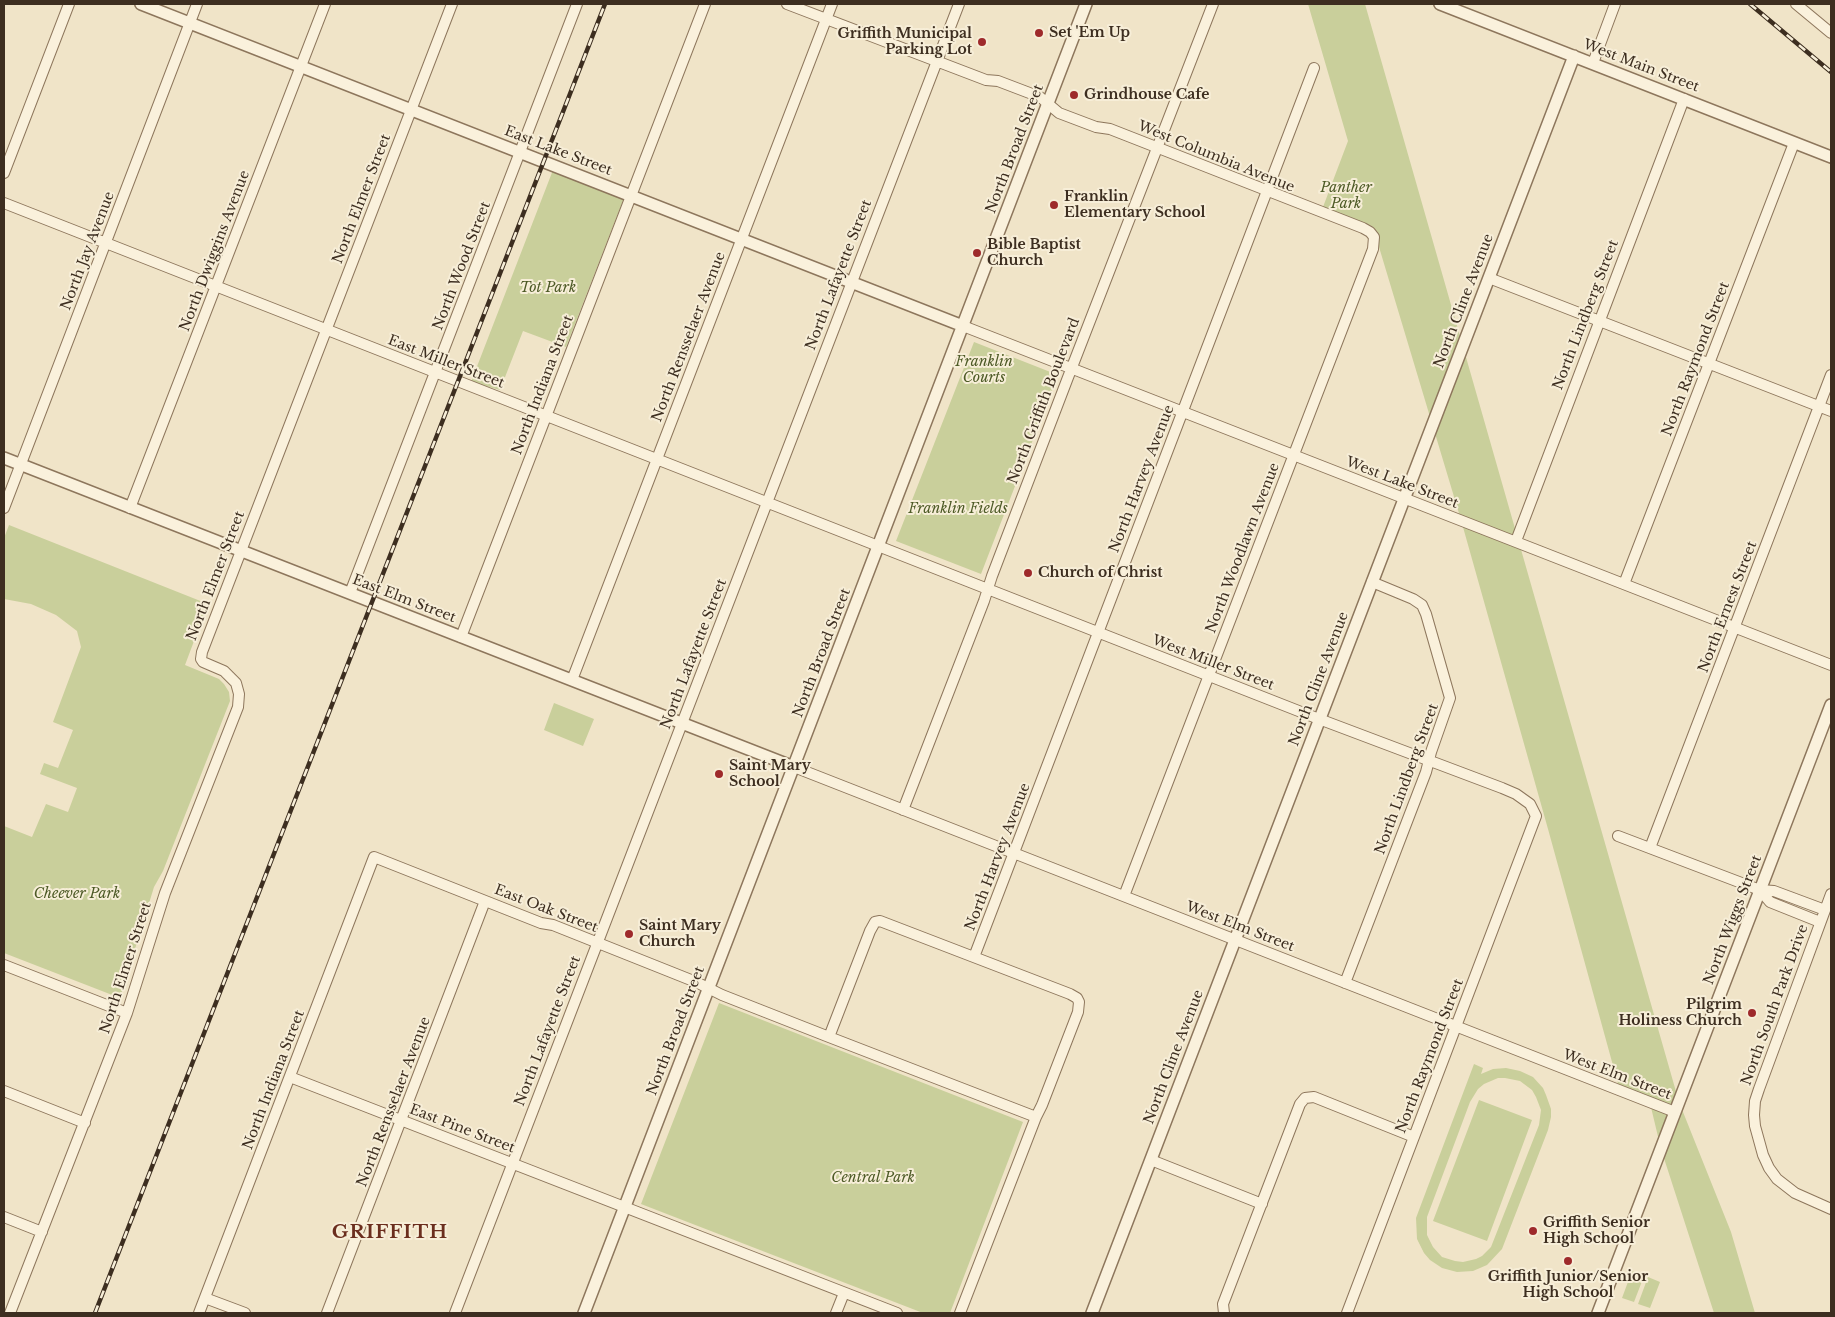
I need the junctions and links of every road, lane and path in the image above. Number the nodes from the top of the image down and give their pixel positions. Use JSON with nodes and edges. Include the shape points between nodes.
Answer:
{"nodes":[{"id":1,"x":69,"y":4,"type":"edge"},
{"id":2,"x":141,"y":4,"type":"edge"},
{"id":3,"x":197,"y":4,"type":"edge"},
{"id":4,"x":324,"y":4,"type":"edge"},
{"id":5,"x":452,"y":4,"type":"edge"},
{"id":6,"x":577,"y":4,"type":"edge"},
{"id":7,"x":705,"y":4,"type":"edge"},
{"id":8,"x":787,"y":4,"type":"edge"},
{"id":9,"x":832,"y":4,"type":"edge"},
{"id":10,"x":959,"y":4,"type":"edge"},
{"id":11,"x":1086,"y":4,"type":"edge"},
{"id":12,"x":1213,"y":4,"type":"edge"},
{"id":13,"x":1440,"y":4,"type":"edge"},
{"id":14,"x":1615,"y":4,"type":"edge"},
{"id":15,"x":1796,"y":4,"type":"edge"},
{"id":16,"x":826,"y":19,"type":"junction"},
{"id":17,"x":190,"y":23,"type":"junction"},
{"id":18,"x":1831,"y":33,"type":"edge"},
{"id":19,"x":1574,"y":56,"type":"junction"},
{"id":20,"x":936,"y":62,"type":"junction"},
{"id":21,"x":1593,"y":63,"type":"junction"},
{"id":22,"x":300,"y":66,"type":"junction"},
{"id":23,"x":1314,"y":68,"type":"dead end"},
{"id":24,"x":1684,"y":99,"type":"junction"},
{"id":25,"x":1048,"y":104,"type":"junction"},
{"id":26,"x":411,"y":110,"type":"junction"},
{"id":27,"x":1794,"y":142,"type":"junction"},
{"id":28,"x":1157,"y":147,"type":"junction"},
{"id":29,"x":520,"y":152,"type":"junction"},
{"id":30,"x":1831,"y":157,"type":"edge"},
{"id":31,"x":4,"y":173,"type":"edge"},
{"id":32,"x":1267,"y":191,"type":"junction"},
{"id":33,"x":631,"y":195,"type":"junction"},
{"id":34,"x":4,"y":203,"type":"edge"},
{"id":35,"x":1374,"y":237,"type":"joint"},
{"id":36,"x":742,"y":238,"type":"junction"},
{"id":37,"x":105,"y":244,"type":"junction"},
{"id":38,"x":1489,"y":278,"type":"junction"},
{"id":39,"x":852,"y":281,"type":"junction"},
{"id":40,"x":215,"y":287,"type":"junction"},
{"id":41,"x":1599,"y":320,"type":"junction"},
{"id":42,"x":963,"y":326,"type":"junction"},
{"id":43,"x":326,"y":330,"type":"junction"},
{"id":44,"x":1709,"y":363,"type":"junction"},
{"id":45,"x":1072,"y":368,"type":"junction"},
{"id":46,"x":435,"y":372,"type":"junction"},
{"id":47,"x":1831,"y":375,"type":"edge"},
{"id":48,"x":1819,"y":406,"type":"junction"},
{"id":49,"x":1831,"y":411,"type":"edge"},
{"id":50,"x":1183,"y":412,"type":"junction"},
{"id":51,"x":546,"y":416,"type":"junction"},
{"id":52,"x":1294,"y":455,"type":"junction"},
{"id":53,"x":4,"y":458,"type":"edge"},
{"id":54,"x":657,"y":460,"type":"junction"},
{"id":55,"x":21,"y":465,"type":"junction"},
{"id":56,"x":1404,"y":499,"type":"junction"},
{"id":57,"x":766,"y":503,"type":"junction"},
{"id":58,"x":4,"y":508,"type":"edge"},
{"id":59,"x":130,"y":508,"type":"junction"},
{"id":60,"x":1516,"y":541,"type":"junction"},
{"id":61,"x":878,"y":547,"type":"junction"},
{"id":62,"x":241,"y":551,"type":"junction"},
{"id":63,"x":1372,"y":582,"type":"junction"},
{"id":64,"x":1624,"y":584,"type":"junction"},
{"id":65,"x":988,"y":589,"type":"junction"},
{"id":66,"x":350,"y":594,"type":"junction"},
{"id":67,"x":1734,"y":627,"type":"junction"},
{"id":68,"x":1098,"y":632,"type":"junction"},
{"id":69,"x":461,"y":637,"type":"junction"},
{"id":70,"x":1831,"y":665,"type":"edge"},
{"id":71,"x":1209,"y":676,"type":"junction"},
{"id":72,"x":572,"y":680,"type":"junction"},
{"id":73,"x":1831,"y":704,"type":"edge"},
{"id":74,"x":1319,"y":719,"type":"junction"},
{"id":75,"x":682,"y":723,"type":"junction"},
{"id":76,"x":1429,"y":760,"type":"junction"},
{"id":77,"x":794,"y":767,"type":"junction"},
{"id":78,"x":1533,"y":808,"type":"joint"},
{"id":79,"x":903,"y":810,"type":"junction"},
{"id":80,"x":1618,"y":836,"type":"dead end"},
{"id":81,"x":1650,"y":848,"type":"junction"},
{"id":82,"x":1014,"y":853,"type":"junction"},
{"id":83,"x":374,"y":857,"type":"joint"},
{"id":84,"x":1760,"y":890,"type":"junction"},
{"id":85,"x":1831,"y":894,"type":"edge"},
{"id":86,"x":1124,"y":896,"type":"junction"},
{"id":87,"x":486,"y":902,"type":"junction"},
{"id":88,"x":1825,"y":910,"type":"junction"},
{"id":89,"x":1820,"y":922,"type":"junction"},
{"id":90,"x":1235,"y":939,"type":"junction"},
{"id":91,"x":597,"y":943,"type":"junction"},
{"id":92,"x":974,"y":957,"type":"junction"},
{"id":93,"x":4,"y":965,"type":"edge"},
{"id":94,"x":1345,"y":982,"type":"junction"},
{"id":95,"x":709,"y":988,"type":"junction"},
{"id":96,"x":127,"y":1013,"type":"junction"},
{"id":97,"x":1456,"y":1026,"type":"junction"},
{"id":98,"x":830,"y":1037,"type":"junction"},
{"id":99,"x":290,"y":1077,"type":"junction"},
{"id":100,"x":4,"y":1091,"type":"edge"},
{"id":101,"x":1675,"y":1112,"type":"junction"},
{"id":102,"x":1036,"y":1117,"type":"junction"},
{"id":103,"x":401,"y":1120,"type":"junction"},
{"id":104,"x":85,"y":1123,"type":"junction"},
{"id":105,"x":1414,"y":1137,"type":"junction"},
{"id":106,"x":1151,"y":1160,"type":"junction"},
{"id":107,"x":512,"y":1164,"type":"junction"},
{"id":108,"x":1262,"y":1204,"type":"junction"},
{"id":109,"x":624,"y":1207,"type":"junction"},
{"id":110,"x":1831,"y":1209,"type":"edge"},
{"id":111,"x":4,"y":1218,"type":"edge"},
{"id":112,"x":42,"y":1232,"type":"junction"},
{"id":113,"x":844,"y":1293,"type":"junction"},
{"id":114,"x":204,"y":1298,"type":"junction"},
{"id":115,"x":10,"y":1313,"type":"edge"},
{"id":116,"x":199,"y":1313,"type":"edge"},
{"id":117,"x":245,"y":1313,"type":"edge"},
{"id":118,"x":328,"y":1313,"type":"edge"},
{"id":119,"x":455,"y":1313,"type":"edge"},
{"id":120,"x":584,"y":1313,"type":"edge"},
{"id":121,"x":836,"y":1313,"type":"edge"},
{"id":122,"x":897,"y":1313,"type":"edge"},
{"id":123,"x":960,"y":1313,"type":"edge"},
{"id":124,"x":1092,"y":1313,"type":"edge"},
{"id":125,"x":1223,"y":1313,"type":"edge"},
{"id":126,"x":1347,"y":1313,"type":"edge"},
{"id":127,"x":1598,"y":1313,"type":"edge"}],
"edges":[{"from":1,"to":31,"type":"street"},
{"from":2,"to":17,"type":"street","name":"East Lake Street"},
{"from":3,"to":17,"type":"street","name":"North Jay Avenue"},
{"from":4,"to":22,"type":"street","name":"North Dwiggins Avenue"},
{"from":5,"to":26,"type":"street","name":"North Elmer Street"},
{"from":6,"to":29,"type":"street","name":"North Wood Street"},
{"from":7,"to":33,"type":"street","name":"North Indiana Street"},
{"from":8,"to":16,"type":"street","name":"West Columbia Avenue"},
{"from":9,"to":16,"type":"street","name":"North Rensselaer Avenue"},
{"from":10,"to":20,"type":"street","name":"North Lafayette Street"},
{"from":11,"to":25,"type":"street","name":"North Broad Street"},
{"from":12,"to":28,"type":"street","name":"North Griffith Boulevard"},
{"from":13,"to":19,"type":"street","name":"West Main Street"},
{"from":14,"to":21,"type":"street"},
{"from":15,"to":18,"type":"street"},
{"from":16,"to":20,"type":"street","name":"West Columbia Avenue"},
{"from":16,"to":36,"type":"street","name":"North Rensselaer Avenue"},
{"from":17,"to":22,"type":"street","name":"East Lake Street"},
{"from":17,"to":37,"type":"street","name":"North Jay Avenue"},
{"from":19,"to":21,"type":"street","name":"West Main Street"},
{"from":19,"to":38,"type":"street","name":"North Cline Avenue"},
{"from":20,"to":25,"type":"street","name":"West Columbia Avenue","via":[[986,80],[998,81],[1040,97]]},
{"from":20,"to":39,"type":"street","name":"North Lafayette Street"},
{"from":21,"to":24,"type":"street","name":"West Main Street"},
{"from":22,"to":26,"type":"street","name":"East Lake Street"},
{"from":22,"to":40,"type":"street","name":"North Dwiggins Avenue"},
{"from":23,"to":32,"type":"street","name":"North Harvey Avenue"},
{"from":24,"to":27,"type":"street","name":"West Main Street"},
{"from":24,"to":41,"type":"street","name":"North Lindberg Street"},
{"from":25,"to":28,"type":"street","name":"West Columbia Avenue","via":[[1059,113]]},
{"from":25,"to":42,"type":"street","name":"North Broad Street"},
{"from":26,"to":29,"type":"street","name":"East Lake Street"},
{"from":26,"to":43,"type":"street","name":"North Elmer Street"},
{"from":27,"to":30,"type":"street","name":"West Main Street"},
{"from":27,"to":44,"type":"street","name":"North Raymond Street"},
{"from":28,"to":32,"type":"street","name":"West Columbia Avenue"},
{"from":28,"to":45,"type":"street","name":"North Griffith Boulevard"},
{"from":29,"to":33,"type":"street","name":"East Lake Street"},
{"from":29,"to":46,"type":"street","name":"North Wood Street"},
{"from":32,"to":35,"type":"street","name":"West Columbia Avenue","via":[[1363,228]]},
{"from":32,"to":50,"type":"street","name":"North Harvey Avenue"},
{"from":33,"to":36,"type":"street","name":"East Lake Street"},
{"from":33,"to":51,"type":"street","name":"North Indiana Street"},
{"from":34,"to":37,"type":"street","name":"East Miller Street"},
{"from":35,"to":52,"type":"street","name":"North Woodlawn Avenue","via":[[1373,249]]},
{"from":36,"to":39,"type":"street","name":"East Lake Street"},
{"from":36,"to":54,"type":"street","name":"North Rensselaer Avenue"},
{"from":37,"to":40,"type":"street","name":"East Miller Street"},
{"from":37,"to":55,"type":"street","name":"North Jay Avenue"},
{"from":38,"to":41,"type":"street"},
{"from":38,"to":56,"type":"street","name":"North Cline Avenue"},
{"from":39,"to":42,"type":"street","name":"East Lake Street"},
{"from":39,"to":57,"type":"street","name":"North Lafayette Street"},
{"from":40,"to":43,"type":"street","name":"East Miller Street"},
{"from":40,"to":59,"type":"street","name":"North Dwiggins Avenue"},
{"from":41,"to":44,"type":"street"},
{"from":41,"to":60,"type":"street","name":"North Lindberg Street"},
{"from":42,"to":45,"type":"street","name":"West Lake Street"},
{"from":42,"to":61,"type":"street","name":"North Broad Street"},
{"from":43,"to":46,"type":"street","name":"East Miller Street"},
{"from":43,"to":62,"type":"street","name":"North Elmer Street"},
{"from":44,"to":48,"type":"street"},
{"from":44,"to":64,"type":"street","name":"North Raymond Street"},
{"from":45,"to":50,"type":"street","name":"West Lake Street"},
{"from":45,"to":65,"type":"street","name":"North Griffith Boulevard"},
{"from":46,"to":51,"type":"street","name":"East Miller Street"},
{"from":46,"to":66,"type":"street","name":"North Wood Street"},
{"from":47,"to":48,"type":"street","name":"North Ernest Street"},
{"from":48,"to":49,"type":"street"},
{"from":48,"to":67,"type":"street","name":"North Ernest Street"},
{"from":50,"to":52,"type":"street","name":"West Lake Street"},
{"from":50,"to":68,"type":"street","name":"North Harvey Avenue"},
{"from":51,"to":54,"type":"street","name":"East Miller Street"},
{"from":51,"to":69,"type":"street","name":"North Indiana Street"},
{"from":52,"to":56,"type":"street","name":"West Lake Street"},
{"from":52,"to":71,"type":"street","name":"North Woodlawn Avenue"},
{"from":53,"to":55,"type":"street","name":"East Elm Street"},
{"from":54,"to":57,"type":"street","name":"East Miller Street"},
{"from":54,"to":72,"type":"street","name":"North Rensselaer Avenue"},
{"from":55,"to":58,"type":"street","name":"North Jay Avenue"},
{"from":55,"to":59,"type":"street","name":"East Elm Street"},
{"from":56,"to":60,"type":"street","name":"West Lake Street"},
{"from":56,"to":63,"type":"street","name":"North Cline Avenue"},
{"from":57,"to":61,"type":"street","name":"East Miller Street"},
{"from":57,"to":75,"type":"street","name":"North Lafayette Street"},
{"from":59,"to":62,"type":"street","name":"East Elm Street"},
{"from":60,"to":64,"type":"street","name":"West Lake Street"},
{"from":61,"to":65,"type":"street","name":"West Miller Street"},
{"from":61,"to":77,"type":"street","name":"North Broad Street"},
{"from":62,"to":66,"type":"street","name":"East Elm Street"},
{"from":62,"to":96,"type":"street","name":"North Elmer Street","via":[[201,655],[205,664],[233,679],[239,703],[165,893]]},
{"from":63,"to":74,"type":"street","name":"North Cline Avenue"},
{"from":63,"to":76,"type":"street","name":"North Lindberg Street","via":[[1416,600],[1426,614],[1450,698]]},
{"from":64,"to":67,"type":"street","name":"West Lake Street"},
{"from":65,"to":68,"type":"street","name":"West Miller Street"},
{"from":65,"to":79,"type":"street","name":"North Griffith Boulevard"},
{"from":66,"to":69,"type":"street","name":"East Elm Street"},
{"from":67,"to":70,"type":"street","name":"West Lake Street"},
{"from":67,"to":81,"type":"street","name":"North Ernest Street"},
{"from":68,"to":71,"type":"street","name":"West Miller Street"},
{"from":68,"to":82,"type":"street","name":"North Harvey Avenue"},
{"from":69,"to":72,"type":"street","name":"East Elm Street"},
{"from":71,"to":74,"type":"street","name":"West Miller Street"},
{"from":71,"to":86,"type":"street","name":"North Woodlawn Avenue"},
{"from":72,"to":75,"type":"street","name":"East Elm Street"},
{"from":73,"to":84,"type":"street","name":"North Wiggs Street"},
{"from":74,"to":76,"type":"street","name":"West Miller Street"},
{"from":74,"to":90,"type":"street","name":"North Cline Avenue"},
{"from":75,"to":77,"type":"street","name":"East Elm Street"},
{"from":75,"to":91,"type":"street","name":"North Lafayette Street"},
{"from":76,"to":78,"type":"street","name":"West Miller Street","via":[[1516,794]]},
{"from":76,"to":94,"type":"street","name":"North Lindberg Street"},
{"from":77,"to":79,"type":"street","name":"West Elm Street"},
{"from":77,"to":95,"type":"street","name":"North Broad Street"},
{"from":78,"to":97,"type":"street","name":"North Raymond Street","via":[[1536,816]]},
{"from":79,"to":82,"type":"street","name":"West Elm Street"},
{"from":80,"to":81,"type":"street"},
{"from":81,"to":84,"type":"street"},
{"from":82,"to":86,"type":"street","name":"West Elm Street"},
{"from":82,"to":92,"type":"street","name":"North Harvey Avenue"},
{"from":83,"to":87,"type":"street","name":"East Oak Street"},
{"from":83,"to":99,"type":"street","name":"North Indiana Street"},
{"from":84,"to":88,"type":"street","via":[[1774,891]]},
{"from":84,"to":89,"type":"street","via":[[1770,902]]},
{"from":84,"to":101,"type":"street","name":"North Wiggs Street"},
{"from":85,"to":88,"type":"street","name":"North South Park Drive"},
{"from":86,"to":90,"type":"street","name":"West Elm Street"},
{"from":87,"to":91,"type":"street","name":"East Oak Street"},
{"from":87,"to":103,"type":"street","name":"North Rensselaer Avenue"},
{"from":88,"to":89,"type":"street","name":"North South Park Drive"},
{"from":89,"to":110,"type":"street","name":"North South Park Drive","via":[[1758,1089],[1754,1120],[1766,1162],[1777,1179],[1795,1193]]},
{"from":90,"to":94,"type":"street","name":"West Elm Street"},
{"from":90,"to":106,"type":"street","name":"North Cline Avenue"},
{"from":91,"to":95,"type":"street","name":"East Oak Street"},
{"from":91,"to":107,"type":"street","name":"North Lafayette Street"},
{"from":92,"to":98,"type":"street","via":[[886,922],[875,922]]},
{"from":92,"to":102,"type":"street","via":[[1077,998],[1078,1012]]},
{"from":93,"to":96,"type":"street"},
{"from":94,"to":97,"type":"street","name":"West Elm Street"},
{"from":95,"to":98,"type":"street","name":"East Oak Street"},
{"from":95,"to":109,"type":"street","name":"North Broad Street"},
{"from":96,"to":104,"type":"street","name":"North Elmer Street"},
{"from":97,"to":101,"type":"street","name":"West Elm Street"},
{"from":97,"to":105,"type":"street","name":"North Raymond Street"},
{"from":98,"to":102,"type":"street","name":"East Oak Street"},
{"from":99,"to":103,"type":"street","name":"East Pine Street"},
{"from":99,"to":114,"type":"street","name":"North Indiana Street"},
{"from":100,"to":104,"type":"street"},
{"from":101,"to":127,"type":"street","name":"North Wiggs Street"},
{"from":102,"to":123,"type":"street"},
{"from":103,"to":107,"type":"street","name":"East Pine Street"},
{"from":103,"to":118,"type":"street","name":"North Rensselaer Avenue"},
{"from":104,"to":112,"type":"street","name":"North Elmer Street"},
{"from":105,"to":108,"type":"street","via":[[1314,1097],[1305,1098]]},
{"from":105,"to":126,"type":"street","name":"North Raymond Street"},
{"from":106,"to":108,"type":"street"},
{"from":106,"to":124,"type":"street","name":"North Cline Avenue"},
{"from":107,"to":109,"type":"street","name":"East Pine Street"},
{"from":107,"to":119,"type":"street","name":"North Lafayette Street"},
{"from":108,"to":125,"type":"street","via":[[1223,1304]]},
{"from":109,"to":113,"type":"street","name":"East Pine Street"},
{"from":109,"to":120,"type":"street","name":"North Broad Street"},
{"from":111,"to":112,"type":"street"},
{"from":112,"to":115,"type":"street","name":"North Elmer Street"},
{"from":113,"to":121,"type":"street"},
{"from":113,"to":122,"type":"street","name":"East Pine Street"},
{"from":114,"to":116,"type":"street","name":"North Indiana Street"},
{"from":114,"to":117,"type":"street"}]}
